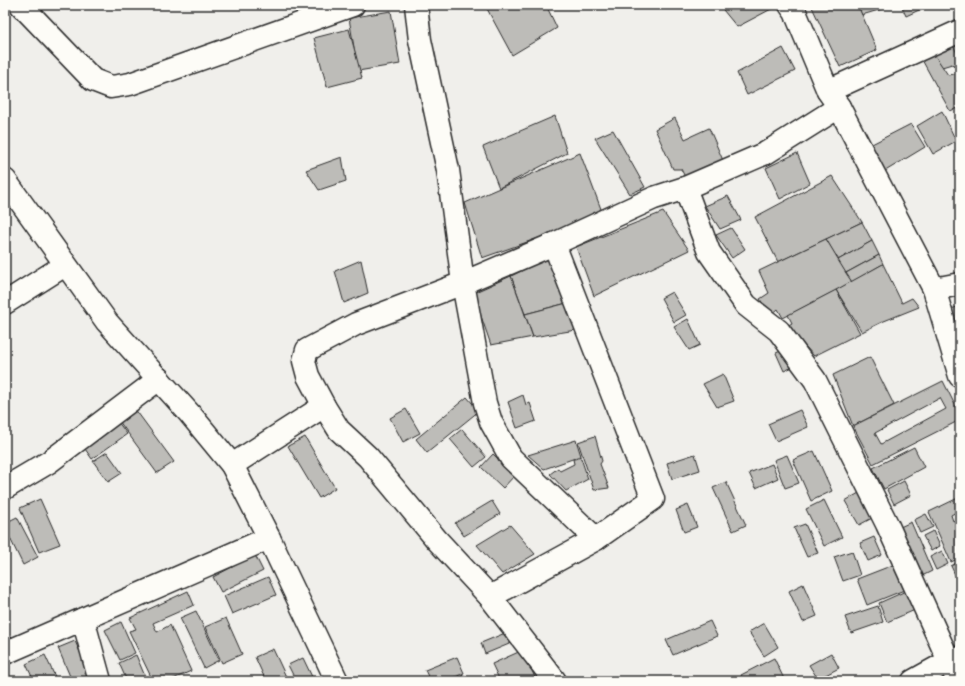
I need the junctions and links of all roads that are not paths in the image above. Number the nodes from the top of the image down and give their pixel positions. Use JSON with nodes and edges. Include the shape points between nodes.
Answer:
{"nodes":[{"id":1,"x":21,"y":5,"type":"edge"},
{"id":2,"x":353,"y":5,"type":"edge"},
{"id":3,"x":416,"y":5,"type":"edge"},
{"id":4,"x":790,"y":5,"type":"edge"},
{"id":5,"x":960,"y":31,"type":"edge"},
{"id":6,"x":833,"y":99,"type":"junction"},
{"id":7,"x":5,"y":181,"type":"edge"},
{"id":8,"x":684,"y":188,"type":"junction"},
{"id":9,"x":554,"y":244,"type":"junction"},
{"id":10,"x":66,"y":264,"type":"junction"},
{"id":11,"x":463,"y":283,"type":"junction"},
{"id":12,"x":960,"y":284,"type":"edge"},
{"id":13,"x":934,"y":289,"type":"junction"},
{"id":14,"x":5,"y":303,"type":"edge"},
{"id":15,"x":960,"y":376,"type":"edge"},
{"id":16,"x":159,"y":379,"type":"junction"},
{"id":17,"x":324,"y":406,"type":"junction"},
{"id":18,"x":232,"y":465,"type":"junction"},
{"id":19,"x":5,"y":488,"type":"edge"},
{"id":20,"x":269,"y":538,"type":"junction"},
{"id":21,"x":596,"y":539,"type":"junction"},
{"id":22,"x":490,"y":597,"type":"junction"},
{"id":23,"x":83,"y":619,"type":"junction"},
{"id":24,"x":5,"y":653,"type":"edge"},
{"id":25,"x":954,"y":660,"type":"edge"},
{"id":26,"x":100,"y":681,"type":"edge"},
{"id":27,"x":337,"y":681,"type":"edge"},
{"id":28,"x":555,"y":681,"type":"edge"},
{"id":29,"x":913,"y":681,"type":"edge"},
{"id":30,"x":958,"y":681,"type":"edge"}],
"edges":[{"from":1,"to":2,"type":"street","via":[[93,80],[110,87],[130,84]]},
{"from":3,"to":11,"type":"street","via":[[420,40],[448,170]]},
{"from":4,"to":6,"type":"street"},
{"from":5,"to":6,"type":"street"},
{"from":6,"to":8,"type":"street","via":[[766,153]]},
{"from":6,"to":13,"type":"street"},
{"from":7,"to":10,"type":"street"},
{"from":8,"to":9,"type":"street","via":[[654,198]]},
{"from":8,"to":25,"type":"street","via":[[709,252],[746,305],[779,331],[815,380]]},
{"from":9,"to":11,"type":"street"},
{"from":9,"to":21,"type":"street","via":[[653,499]]},
{"from":10,"to":14,"type":"street"},
{"from":10,"to":16,"type":"street","via":[[108,322]]},
{"from":11,"to":17,"type":"street","via":[[356,324],[307,350],[304,361],[308,376]]},
{"from":11,"to":21,"type":"street","via":[[485,403],[491,422],[511,458]]},
{"from":12,"to":13,"type":"street"},
{"from":13,"to":15,"type":"street"},
{"from":16,"to":18,"type":"street"},
{"from":16,"to":19,"type":"street","via":[[49,462]]},
{"from":17,"to":18,"type":"street"},
{"from":17,"to":22,"type":"street","via":[[339,430],[368,457]]},
{"from":18,"to":20,"type":"street"},
{"from":20,"to":23,"type":"street"},
{"from":20,"to":27,"type":"street"},
{"from":21,"to":22,"type":"street"},
{"from":22,"to":28,"type":"street"},
{"from":23,"to":24,"type":"street"},
{"from":23,"to":26,"type":"street"},
{"from":25,"to":29,"type":"street"},
{"from":25,"to":30,"type":"street"}]}
